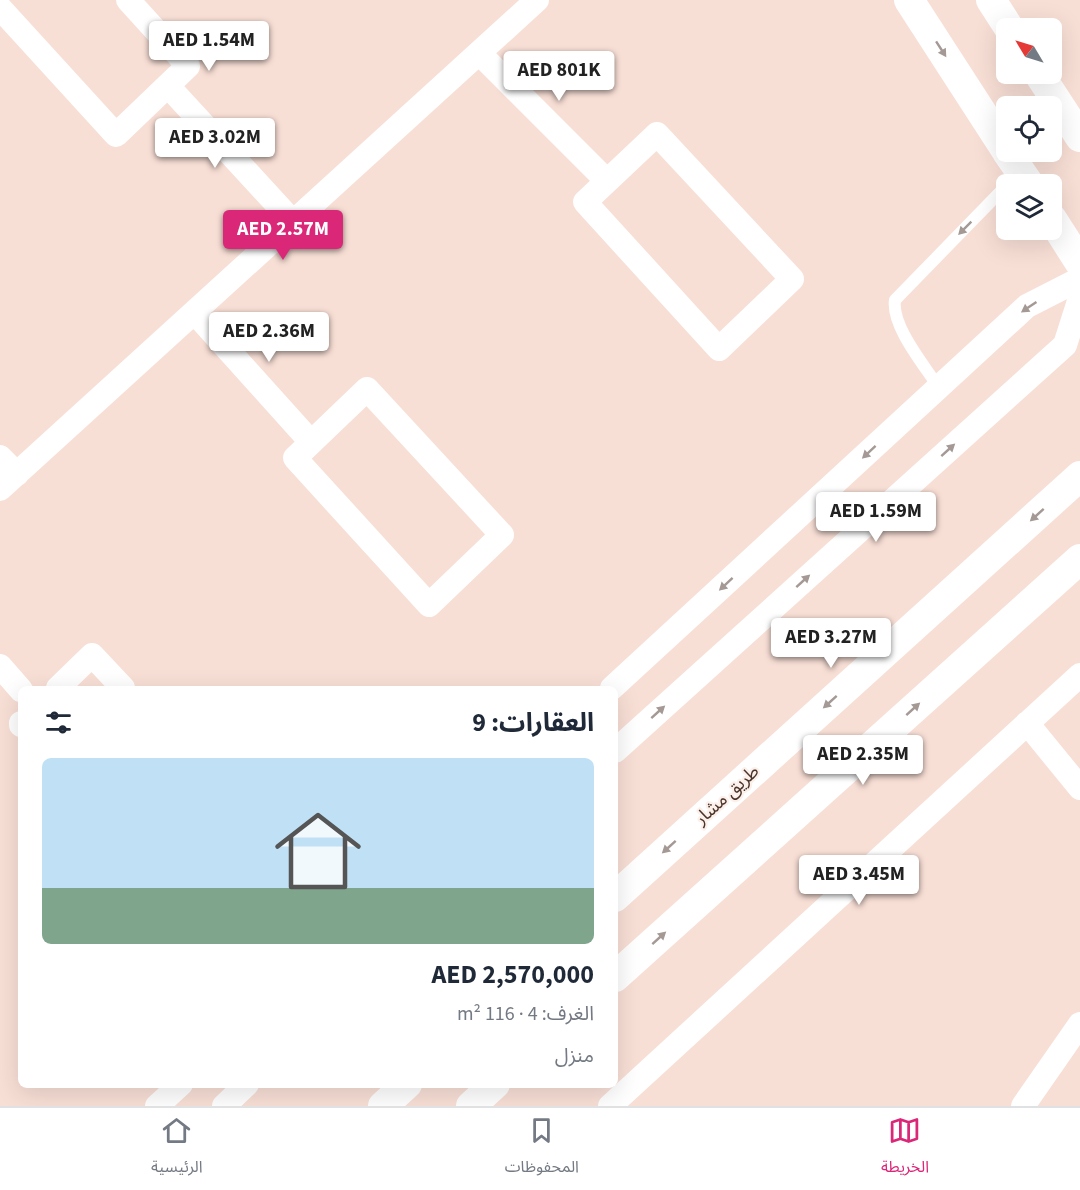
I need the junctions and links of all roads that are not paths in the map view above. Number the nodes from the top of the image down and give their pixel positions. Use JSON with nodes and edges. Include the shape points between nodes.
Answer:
{"nodes":[{"id":1,"x":128,"y":0,"type":"edge"},
{"id":2,"x":537,"y":0,"type":"edge"},
{"id":3,"x":909,"y":0,"type":"edge"},
{"id":4,"x":991,"y":0,"type":"edge"},
{"id":5,"x":0,"y":8,"type":"edge"},
{"id":6,"x":1003,"y":18,"type":"edge"},
{"id":7,"x":480,"y":54,"type":"junction"},
{"id":8,"x":1046,"y":84,"type":"edge"},
{"id":9,"x":168,"y":86,"type":"junction"},
{"id":10,"x":1080,"y":137,"type":"edge"},
{"id":11,"x":1013,"y":172,"type":"edge"},
{"id":12,"x":607,"y":181,"type":"junction"},
{"id":13,"x":294,"y":223,"type":"junction"},
{"id":14,"x":1062,"y":235,"type":"edge"},
{"id":15,"x":1080,"y":263,"type":"edge"},
{"id":16,"x":1080,"y":279,"type":"edge"},
{"id":17,"x":1080,"y":298,"type":"edge"},
{"id":18,"x":195,"y":313,"type":"junction"},
{"id":19,"x":939,"y":388,"type":"junction"},
{"id":20,"x":311,"y":442,"type":"junction"},
{"id":21,"x":0,"y":457,"type":"edge"},
{"id":22,"x":1080,"y":476,"type":"edge"},
{"id":23,"x":8,"y":482,"type":"edge"},
{"id":24,"x":1080,"y":559,"type":"edge"},
{"id":25,"x":0,"y":666,"type":"edge"},
{"id":26,"x":1080,"y":675,"type":"edge"},
{"id":27,"x":60,"y":686,"type":"edge"},
{"id":28,"x":121,"y":686,"type":"edge"},
{"id":29,"x":614,"y":686,"type":"edge"},
{"id":30,"x":18,"y":687,"type":"edge"},
{"id":31,"x":1027,"y":723,"type":"junction"},
{"id":32,"x":618,"y":748,"type":"edge"},
{"id":33,"x":1080,"y":788,"type":"edge"},
{"id":34,"x":618,"y":894,"type":"edge"},
{"id":35,"x":618,"y":974,"type":"edge"},
{"id":36,"x":1080,"y":1024,"type":"edge"},
{"id":37,"x":176,"y":1088,"type":"edge"},
{"id":38,"x":243,"y":1088,"type":"edge"},
{"id":39,"x":403,"y":1088,"type":"edge"},
{"id":40,"x":491,"y":1088,"type":"edge"},
{"id":41,"x":157,"y":1106,"type":"edge"},
{"id":42,"x":224,"y":1106,"type":"edge"},
{"id":43,"x":383,"y":1106,"type":"edge"},
{"id":44,"x":471,"y":1106,"type":"edge"},
{"id":45,"x":610,"y":1106,"type":"edge"},
{"id":46,"x":1023,"y":1106,"type":"edge"}],
"edges":[{"from":1,"to":9,"type":"street","via":[[189,66]]},
{"from":2,"to":7,"type":"street"},
{"from":3,"to":11,"type":"street","one_way":true},
{"from":4,"to":6,"type":"street"},
{"from":5,"to":9,"type":"street","via":[[116,135]]},
{"from":7,"to":12,"type":"street"},
{"from":7,"to":13,"type":"street"},
{"from":8,"to":10,"type":"street"},
{"from":9,"to":13,"type":"street"},
{"from":11,"to":19,"type":"lane","one_way":true,"via":[[895,300],[897,321]]},
{"from":12,"to":12,"type":"street","via":[[585,202],[719,349],[792,279],[657,134]]},
{"from":13,"to":18,"type":"street"},
{"from":14,"to":15,"type":"street"},
{"from":16,"to":19,"type":"street","one_way":true,"via":[[1027,306]]},
{"from":32,"to":17,"type":"street","one_way":true,"via":[[1065,345]]},
{"from":18,"to":20,"type":"street"},
{"from":18,"to":23,"type":"street"},
{"from":19,"to":29,"type":"street","one_way":true},
{"from":20,"to":20,"type":"street","via":[[295,458],[429,605],[502,535],[367,389]]},
{"from":21,"to":23,"type":"street"},
{"from":22,"to":34,"type":"street","name":"طريق مشار","one_way":true},
{"from":35,"to":24,"type":"street","one_way":true},
{"from":25,"to":30,"type":"street"},
{"from":26,"to":31,"type":"street"},
{"from":27,"to":28,"type":"street","via":[[92,655]]},
{"from":31,"to":33,"type":"street"},
{"from":31,"to":45,"type":"street"},
{"from":36,"to":46,"type":"street"},
{"from":37,"to":41,"type":"street"},
{"from":38,"to":42,"type":"street"},
{"from":39,"to":43,"type":"street"},
{"from":40,"to":44,"type":"street"}]}
